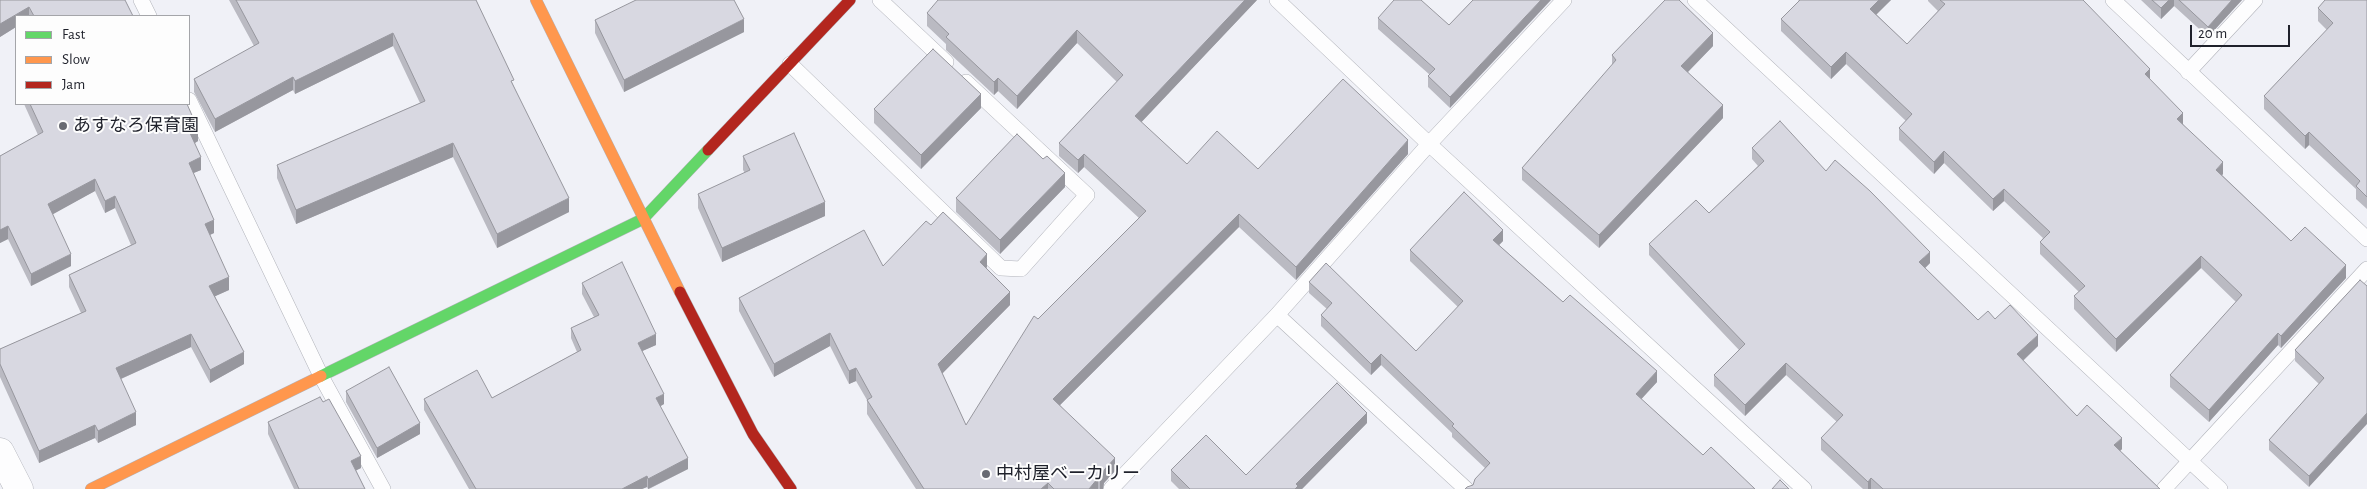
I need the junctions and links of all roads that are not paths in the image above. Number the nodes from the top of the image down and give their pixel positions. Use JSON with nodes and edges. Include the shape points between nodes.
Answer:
{"nodes":[{"id":1,"x":141,"y":0,"type":"edge"},
{"id":2,"x":536,"y":0,"type":"edge"},
{"id":3,"x":850,"y":0,"type":"edge"},
{"id":4,"x":880,"y":0,"type":"edge"},
{"id":5,"x":1277,"y":0,"type":"edge"},
{"id":6,"x":1564,"y":0,"type":"edge"},
{"id":7,"x":1695,"y":0,"type":"edge"},
{"id":8,"x":2113,"y":0,"type":"edge"},
{"id":9,"x":2255,"y":0,"type":"edge"},
{"id":10,"x":148,"y":15,"type":"edge"},
{"id":11,"x":790,"y":64,"type":"junction"},
{"id":12,"x":2188,"y":72,"type":"junction"},
{"id":13,"x":190,"y":102,"type":"edge"},
{"id":14,"x":1429,"y":144,"type":"junction"},
{"id":15,"x":643,"y":220,"type":"junction"},
{"id":16,"x":2367,"y":239,"type":"edge"},
{"id":17,"x":2367,"y":269,"type":"edge"},
{"id":18,"x":1277,"y":315,"type":"junction"},
{"id":19,"x":321,"y":376,"type":"junction"},
{"id":20,"x":0,"y":452,"type":"edge"},
{"id":21,"x":2190,"y":461,"type":"junction"},
{"id":22,"x":19,"y":489,"type":"edge"},
{"id":23,"x":91,"y":489,"type":"edge"},
{"id":24,"x":383,"y":489,"type":"edge"},
{"id":25,"x":791,"y":489,"type":"edge"},
{"id":26,"x":1111,"y":489,"type":"edge"},
{"id":27,"x":1466,"y":489,"type":"edge"},
{"id":28,"x":1804,"y":489,"type":"edge"},
{"id":29,"x":2164,"y":489,"type":"edge"},
{"id":30,"x":2220,"y":489,"type":"edge"}],
"edges":[{"from":1,"to":10,"type":"lane"},
{"from":2,"to":15,"type":"street"},
{"from":3,"to":11,"type":"street"},
{"from":4,"to":11,"type":"lane","via":[[1087,195],[1021,269],[1001,268]]},
{"from":5,"to":14,"type":"lane"},
{"from":6,"to":14,"type":"lane"},
{"from":7,"to":21,"type":"lane"},
{"from":8,"to":12,"type":"lane"},
{"from":9,"to":12,"type":"lane"},
{"from":11,"to":15,"type":"street"},
{"from":12,"to":16,"type":"lane"},
{"from":13,"to":19,"type":"lane"},
{"from":14,"to":18,"type":"lane"},
{"from":14,"to":28,"type":"lane"},
{"from":15,"to":19,"type":"street"},
{"from":15,"to":25,"type":"street","via":[[753,434]]},
{"from":17,"to":21,"type":"lane"},
{"from":18,"to":26,"type":"lane"},
{"from":18,"to":27,"type":"lane"},
{"from":19,"to":23,"type":"street"},
{"from":19,"to":24,"type":"lane"},
{"from":20,"to":22,"type":"street"},
{"from":21,"to":29,"type":"lane"},
{"from":21,"to":30,"type":"lane"}]}
